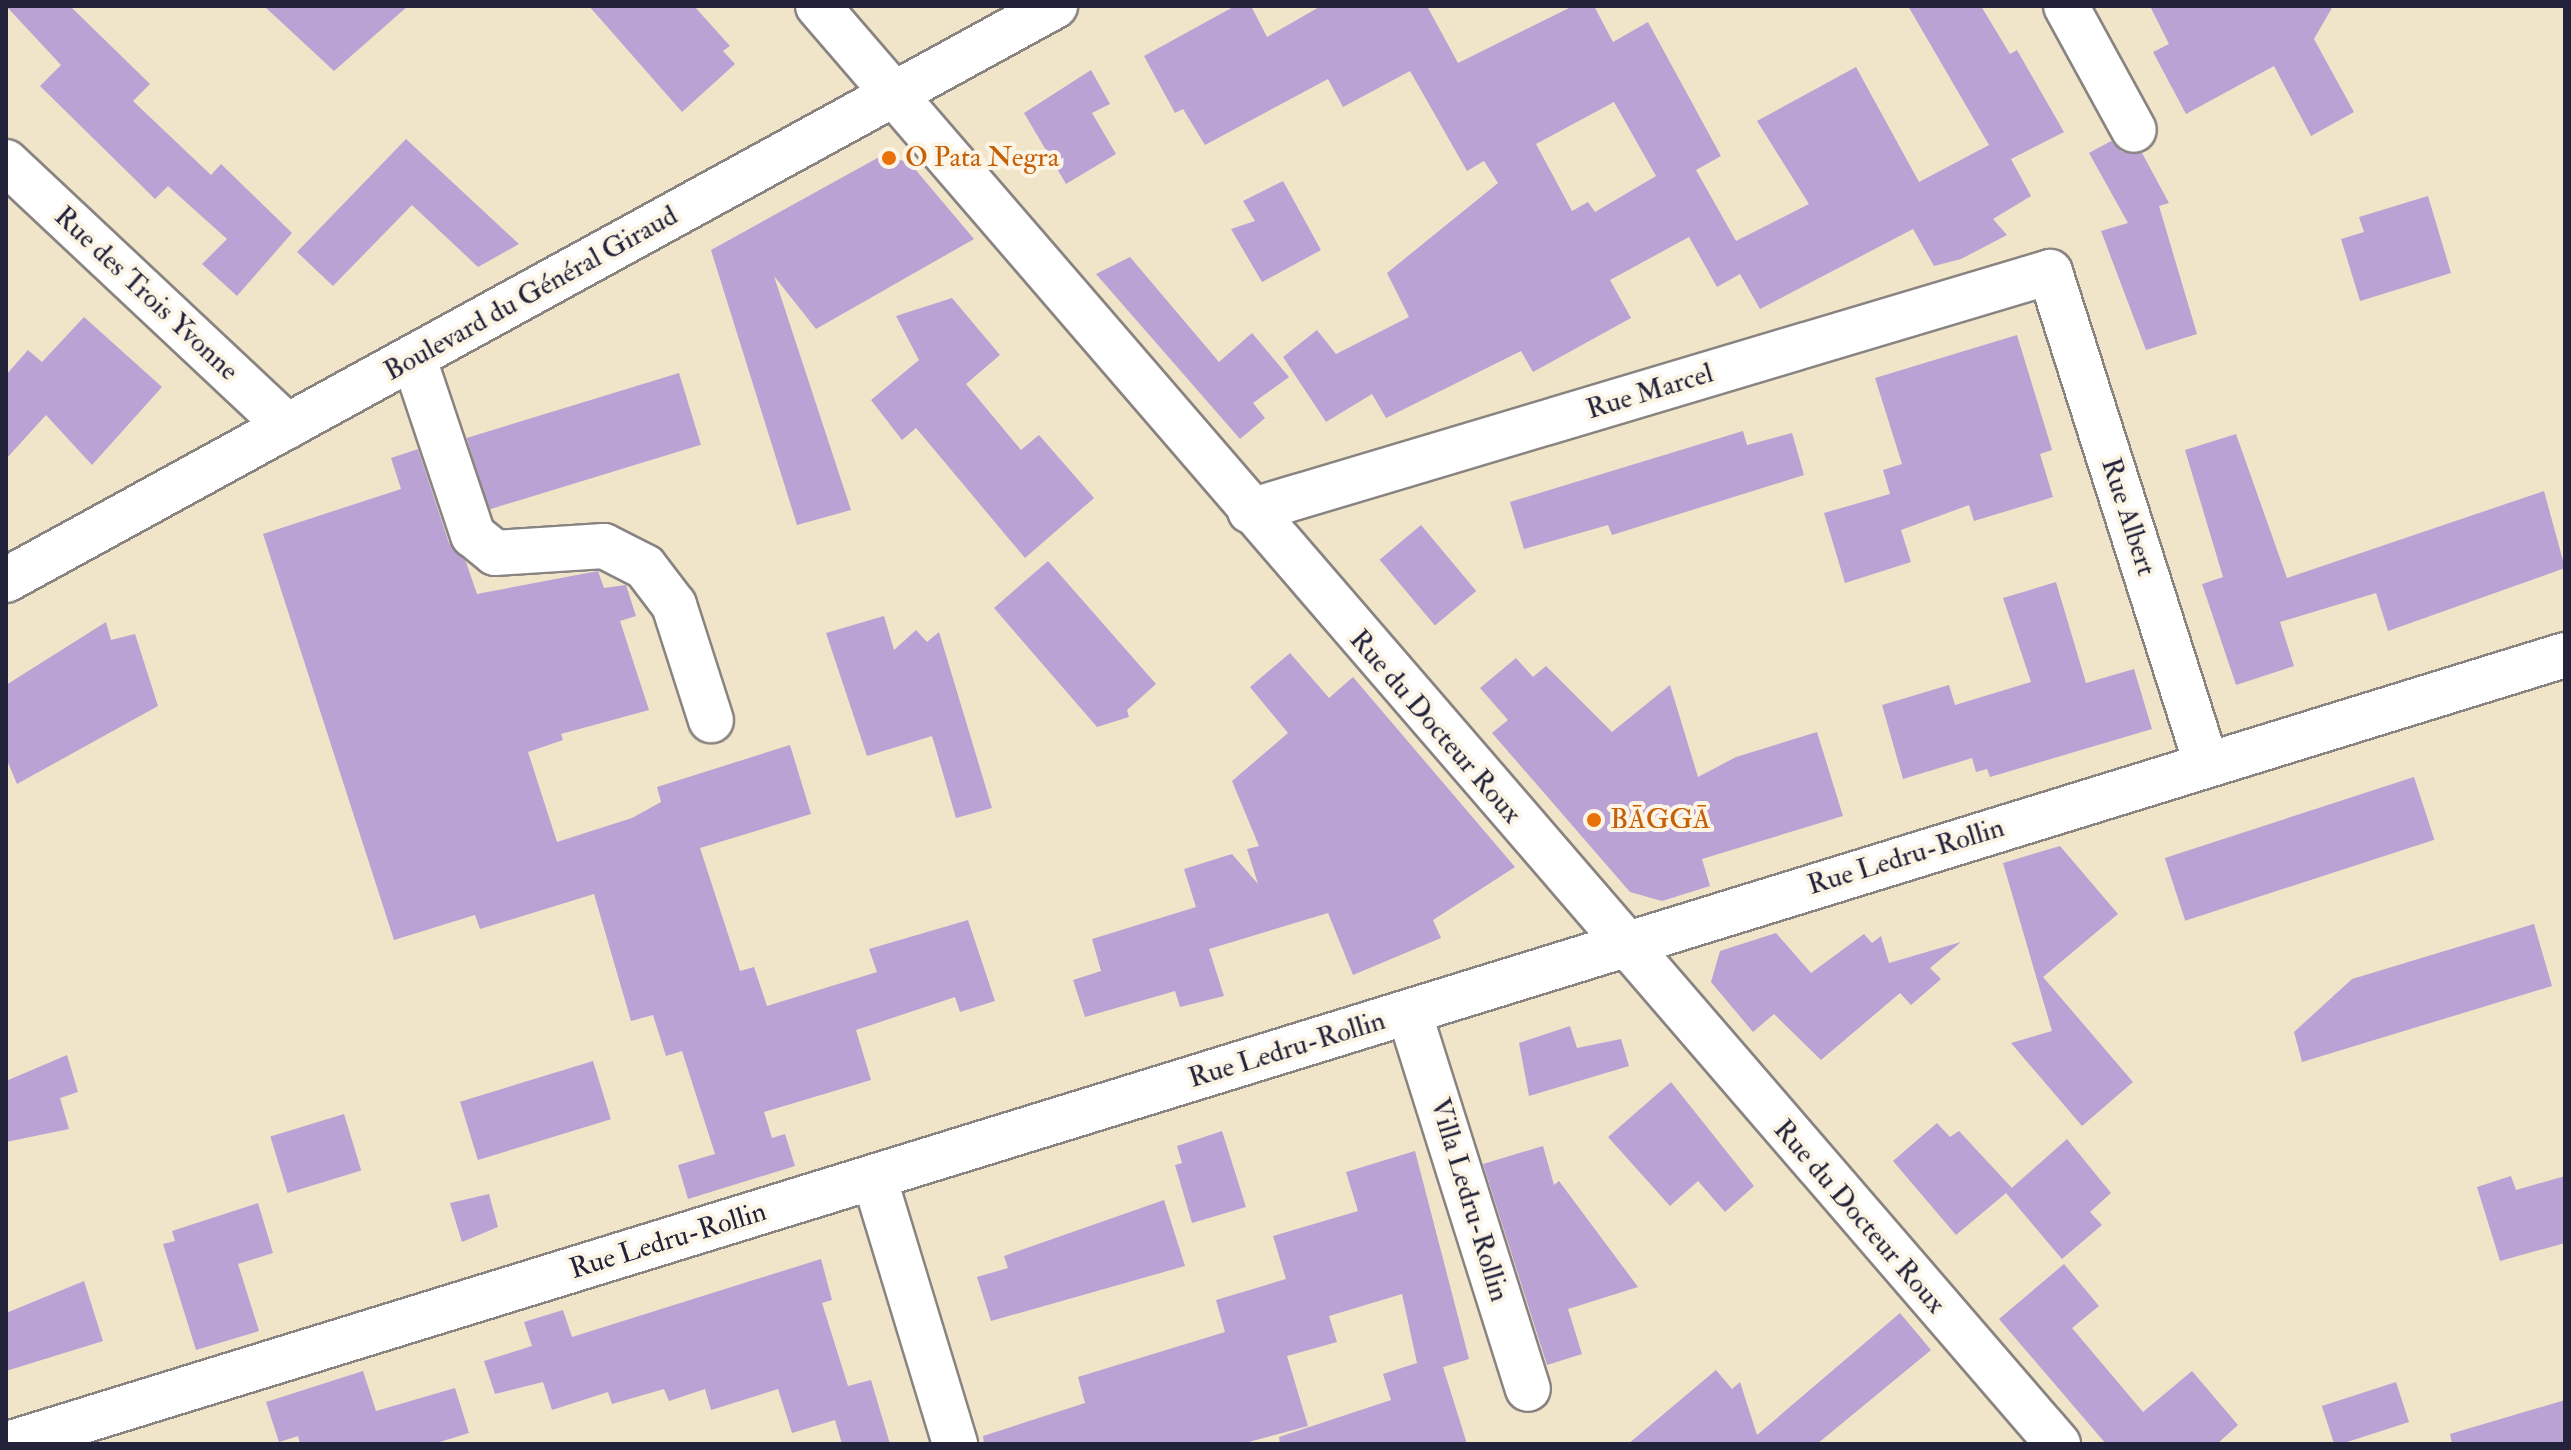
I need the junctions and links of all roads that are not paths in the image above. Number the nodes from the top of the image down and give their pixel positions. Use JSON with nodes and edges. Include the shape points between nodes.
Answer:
{"nodes":[{"id":1,"x":818,"y":6,"type":"edge"},
{"id":2,"x":1055,"y":6,"type":"edge"},
{"id":3,"x":2066,"y":6,"type":"edge"},
{"id":4,"x":898,"y":95,"type":"junction"},
{"id":5,"x":2134,"y":130,"type":"dead end"},
{"id":6,"x":6,"y":162,"type":"edge"},
{"id":7,"x":2050,"y":272,"type":"joint"},
{"id":8,"x":414,"y":359,"type":"junction"},
{"id":9,"x":287,"y":426,"type":"junction"},
{"id":10,"x":1250,"y":511,"type":"junction"},
{"id":11,"x":6,"y":580,"type":"edge"},
{"id":12,"x":2565,"y":655,"type":"edge"},
{"id":13,"x":711,"y":720,"type":"dead end"},
{"id":14,"x":2206,"y":763,"type":"junction"},
{"id":15,"x":1623,"y":946,"type":"junction"},
{"id":16,"x":1409,"y":1012,"type":"junction"},
{"id":17,"x":874,"y":1177,"type":"junction"},
{"id":18,"x":1528,"y":1389,"type":"dead end"},
{"id":19,"x":8,"y":1444,"type":"edge"},
{"id":20,"x":955,"y":1444,"type":"edge"},
{"id":21,"x":2058,"y":1444,"type":"edge"}],
"edges":[{"from":1,"to":4,"type":"street","name":"Rue du Docteur Roux"},
{"from":2,"to":4,"type":"street","name":"Boulevard du Général Giraud"},
{"from":3,"to":5,"type":"street"},
{"from":4,"to":8,"type":"street","name":"Boulevard du Général Giraud"},
{"from":4,"to":10,"type":"street","name":"Rue du Docteur Roux"},
{"from":6,"to":9,"type":"street","name":"Rue des Trois Yvonne"},
{"from":7,"to":10,"type":"street","name":"Rue Marcel"},
{"from":7,"to":14,"type":"street","name":"Rue Albert"},
{"from":8,"to":9,"type":"street","name":"Boulevard du Général Giraud"},
{"from":8,"to":13,"type":"street","via":[[473,535],[495,553],[604,546],[645,567],[674,605]]},
{"from":9,"to":11,"type":"street","name":"Boulevard du Général Giraud"},
{"from":10,"to":15,"type":"street","name":"Rue du Docteur Roux"},
{"from":12,"to":14,"type":"street","name":"Rue Ledru-Rollin"},
{"from":14,"to":15,"type":"street","name":"Rue Ledru-Rollin"},
{"from":15,"to":16,"type":"street","name":"Rue Ledru-Rollin"},
{"from":15,"to":21,"type":"street","name":"Rue du Docteur Roux"},
{"from":16,"to":17,"type":"street","name":"Rue Ledru-Rollin"},
{"from":16,"to":18,"type":"street","name":"Villa Ledru-Rollin"},
{"from":17,"to":19,"type":"street","name":"Rue Ledru-Rollin"},
{"from":17,"to":20,"type":"street"}]}
